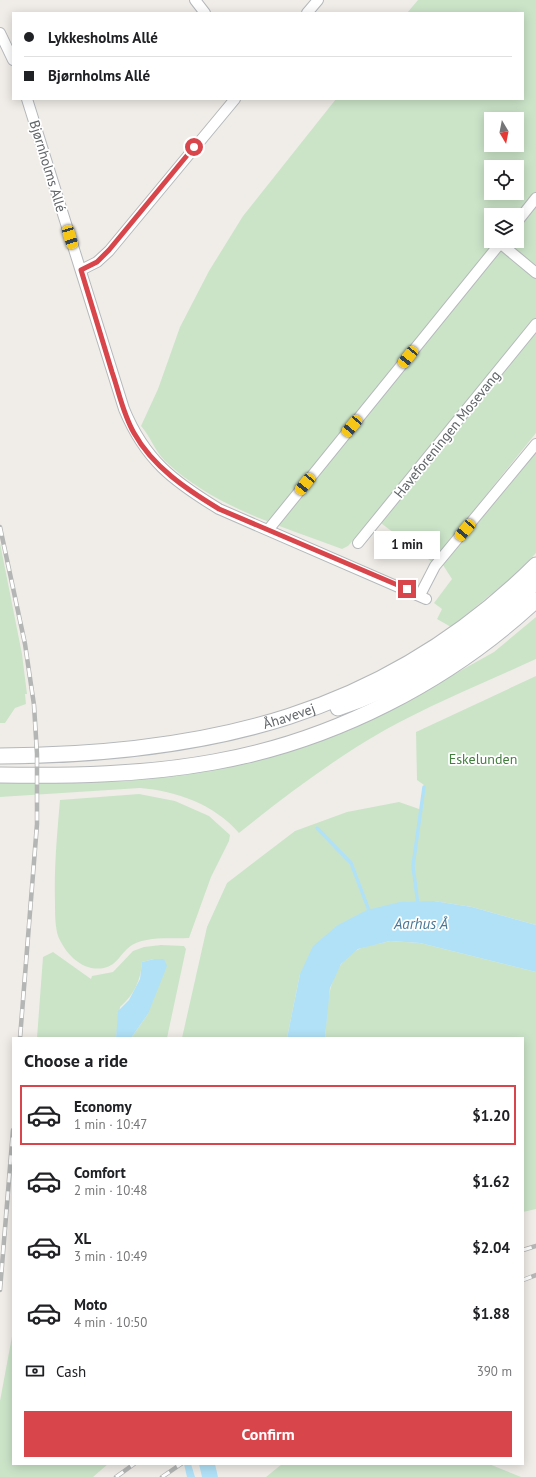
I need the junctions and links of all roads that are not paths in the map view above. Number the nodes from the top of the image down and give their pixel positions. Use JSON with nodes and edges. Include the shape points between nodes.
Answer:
{"nodes":[{"id":1,"x":195,"y":0,"type":"edge"},
{"id":2,"x":318,"y":0,"type":"edge"},
{"id":3,"x":204,"y":12,"type":"edge"},
{"id":4,"x":308,"y":12,"type":"edge"},
{"id":5,"x":0,"y":33,"type":"edge"},
{"id":6,"x":12,"y":58,"type":"edge"},
{"id":7,"x":27,"y":100,"type":"edge"},
{"id":8,"x":234,"y":100,"type":"edge"},
{"id":9,"x":536,"y":198,"type":"edge"},
{"id":10,"x":524,"y":213,"type":"edge"},
{"id":11,"x":496,"y":248,"type":"edge"},
{"id":12,"x":508,"y":248,"type":"edge"},
{"id":13,"x":81,"y":270,"type":"junction"},
{"id":14,"x":536,"y":274,"type":"edge"},
{"id":15,"x":536,"y":324,"type":"edge"},
{"id":16,"x":536,"y":444,"type":"edge"},
{"id":17,"x":268,"y":530,"type":"junction"},
{"id":18,"x":358,"y":543,"type":"dead end"},
{"id":19,"x":536,"y":565,"type":"edge"},
{"id":20,"x":536,"y":582,"type":"edge"},
{"id":21,"x":536,"y":600,"type":"edge"},
{"id":22,"x":210,"y":738,"type":"junction"},
{"id":23,"x":0,"y":756,"type":"edge"},
{"id":24,"x":0,"y":775,"type":"edge"}],
"edges":[{"from":1,"to":3,"type":"street"},
{"from":2,"to":4,"type":"street"},
{"from":5,"to":6,"type":"street"},
{"from":7,"to":13,"type":"street","name":"Bjørnholms Allé"},
{"from":8,"to":13,"type":"street","via":[[109,250],[97,262]]},
{"from":9,"to":10,"type":"street"},
{"from":11,"to":17,"type":"street"},
{"from":12,"to":14,"type":"street"},
{"from":13,"to":17,"type":"street","name":"Bjørnholms Allé","via":[[124,409],[139,440],[155,461],[193,493],[219,509]]},
{"from":15,"to":18,"type":"street","name":"Haveforeningen Mosevang"},
{"from":16,"to":17,"type":"street","name":"Bjørnholms Allé","via":[[434,566],[423,597]]},
{"from":19,"to":22,"type":"main road","name":"Åhavevej","via":[[446,640],[391,673],[311,709]]},
{"from":20,"to":22,"type":"main road","via":[[481,630],[397,684],[370,697],[313,717]]},
{"from":21,"to":24,"type":"main road","name":"Åhavevej","via":[[488,640],[434,677],[376,709],[289,743],[214,762],[175,768],[100,774]]},
{"from":22,"to":23,"type":"main road","name":"Åhavevej","via":[[135,750]]}]}
